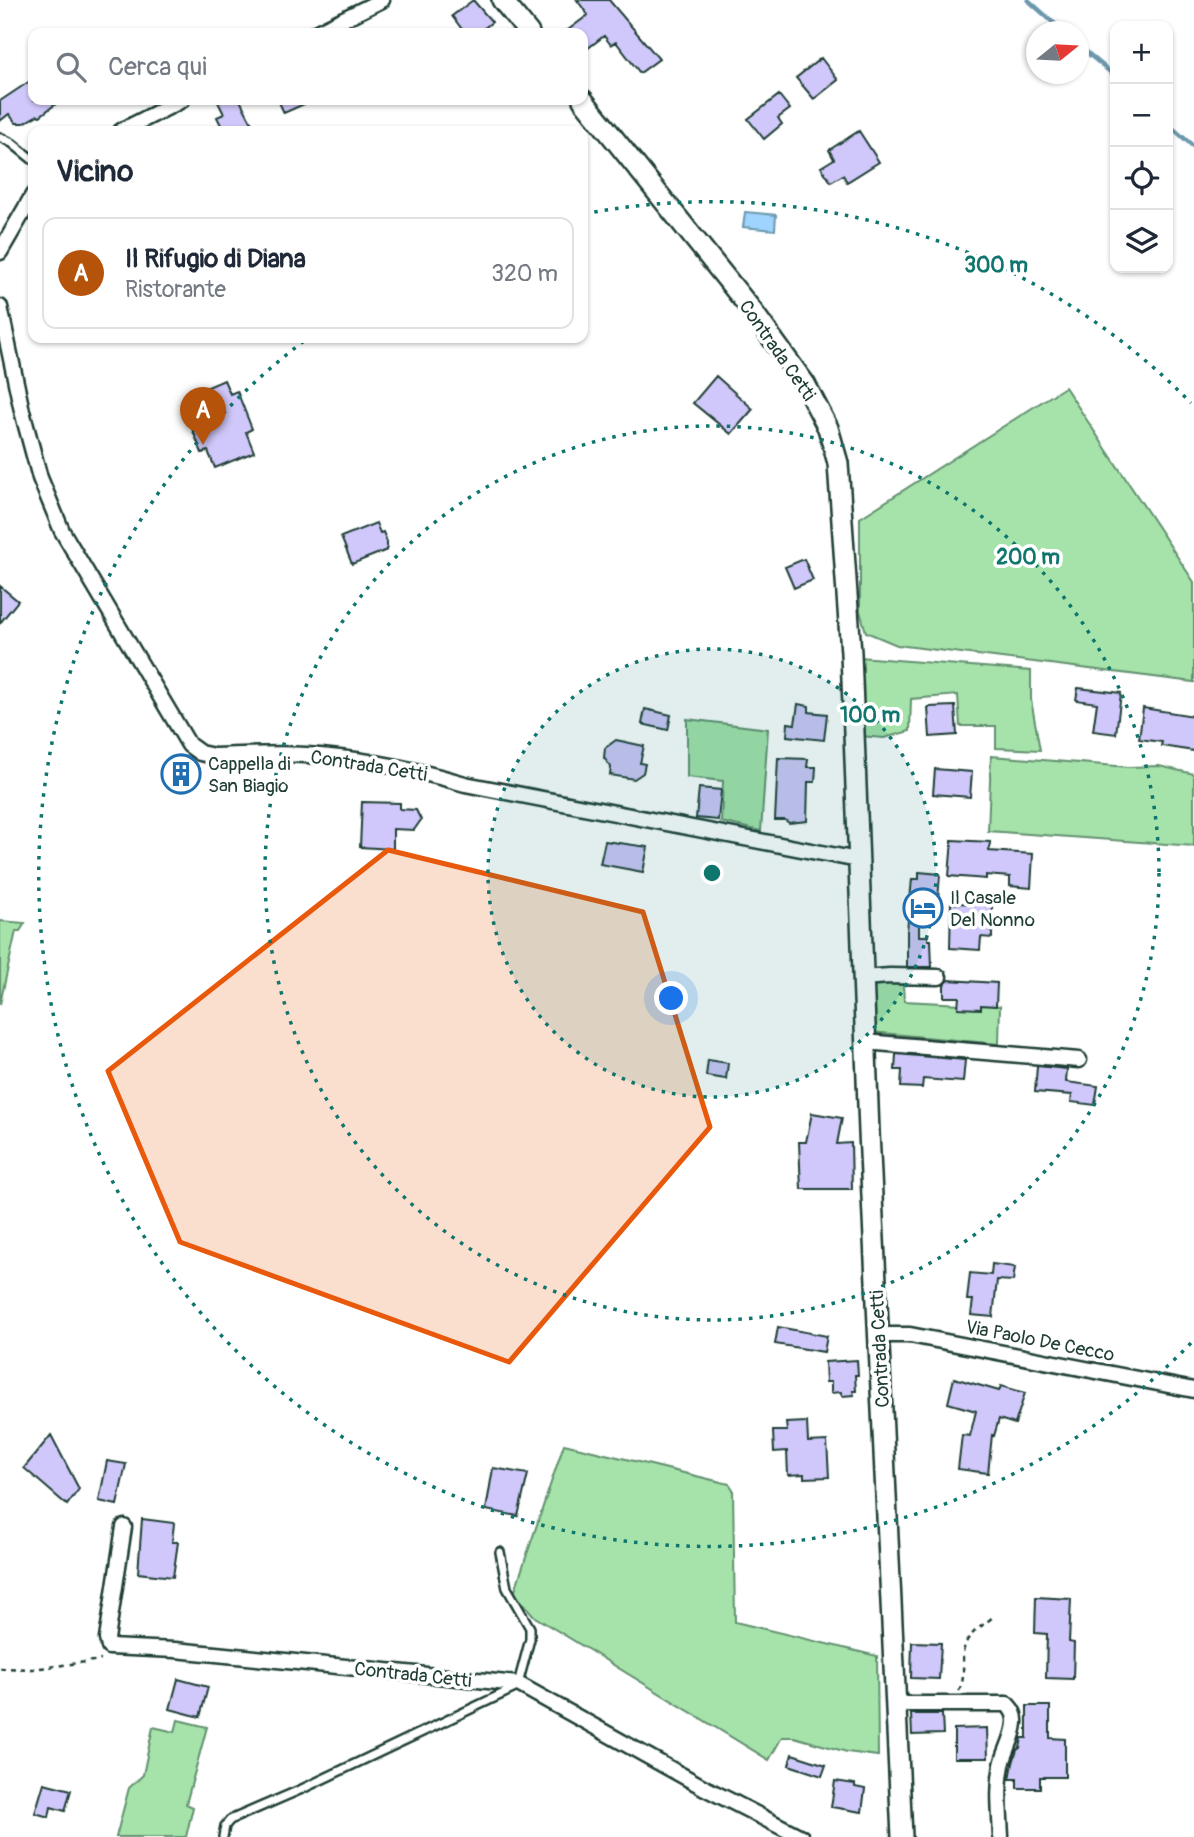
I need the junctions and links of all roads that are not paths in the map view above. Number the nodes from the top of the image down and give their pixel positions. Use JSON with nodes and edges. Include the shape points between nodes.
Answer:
{"nodes":[{"id":1,"x":382,"y":0,"type":"edge"},
{"id":2,"x":502,"y":0,"type":"edge"},
{"id":3,"x":325,"y":28,"type":"edge"},
{"id":4,"x":525,"y":28,"type":"edge"},
{"id":5,"x":172,"y":105,"type":"edge"},
{"id":6,"x":587,"y":105,"type":"edge"},
{"id":7,"x":131,"y":126,"type":"edge"},
{"id":8,"x":0,"y":137,"type":"edge"},
{"id":9,"x":28,"y":156,"type":"edge"},
{"id":10,"x":28,"y":204,"type":"edge"},
{"id":11,"x":0,"y":252,"type":"edge"},
{"id":12,"x":0,"y":307,"type":"edge"},
{"id":13,"x":858,"y":860,"type":"junction"},
{"id":14,"x":939,"y":977,"type":"dead end"},
{"id":15,"x":862,"y":978,"type":"junction"},
{"id":16,"x":865,"y":1042,"type":"junction"},
{"id":17,"x":1079,"y":1060,"type":"dead end"},
{"id":18,"x":878,"y":1335,"type":"junction"},
{"id":19,"x":1194,"y":1390,"type":"edge"},
{"id":20,"x":124,"y":1527,"type":"dead end"},
{"id":21,"x":500,"y":1552,"type":"dead end"},
{"id":22,"x":519,"y":1685,"type":"junction"},
{"id":23,"x":896,"y":1704,"type":"junction"},
{"id":24,"x":223,"y":1837,"type":"edge"},
{"id":25,"x":801,"y":1837,"type":"edge"},
{"id":26,"x":902,"y":1837,"type":"edge"},
{"id":27,"x":1001,"y":1837,"type":"edge"}],
"edges":[{"from":1,"to":3,"type":"street"},
{"from":2,"to":4,"type":"main road"},
{"from":5,"to":7,"type":"street"},
{"from":6,"to":13,"type":"main road","name":"Contrada Cetti","via":[[758,318],[805,384],[828,428],[838,463],[845,535]]},
{"from":8,"to":9,"type":"lane"},
{"from":10,"to":11,"type":"street"},
{"from":12,"to":13,"type":"street","name":"Contrada Cetti","via":[[40,478],[62,531],[189,745],[200,753],[360,761]]},
{"from":13,"to":15,"type":"main road","name":"Contrada Cetti"},
{"from":14,"to":15,"type":"street"},
{"from":15,"to":16,"type":"main road","name":"Contrada Cetti"},
{"from":16,"to":17,"type":"street"},
{"from":16,"to":18,"type":"main road","name":"Contrada Cetti"},
{"from":18,"to":19,"type":"street","name":"Via Paolo De Cecco","via":[[911,1335]]},
{"from":18,"to":23,"type":"main road","name":"Contrada Cetti"},
{"from":20,"to":22,"type":"street","name":"Contrada Cetti","via":[[109,1647]]},
{"from":21,"to":22,"type":"lane","via":[[507,1588],[530,1628]]},
{"from":22,"to":24,"type":"lane","via":[[230,1820]]},
{"from":22,"to":25,"type":"street","name":"Contrada Cetti"},
{"from":23,"to":26,"type":"main road","name":"Contrada Cetti"},
{"from":23,"to":27,"type":"street","via":[[1007,1704],[1012,1709],[1016,1720],[999,1784]]}]}
